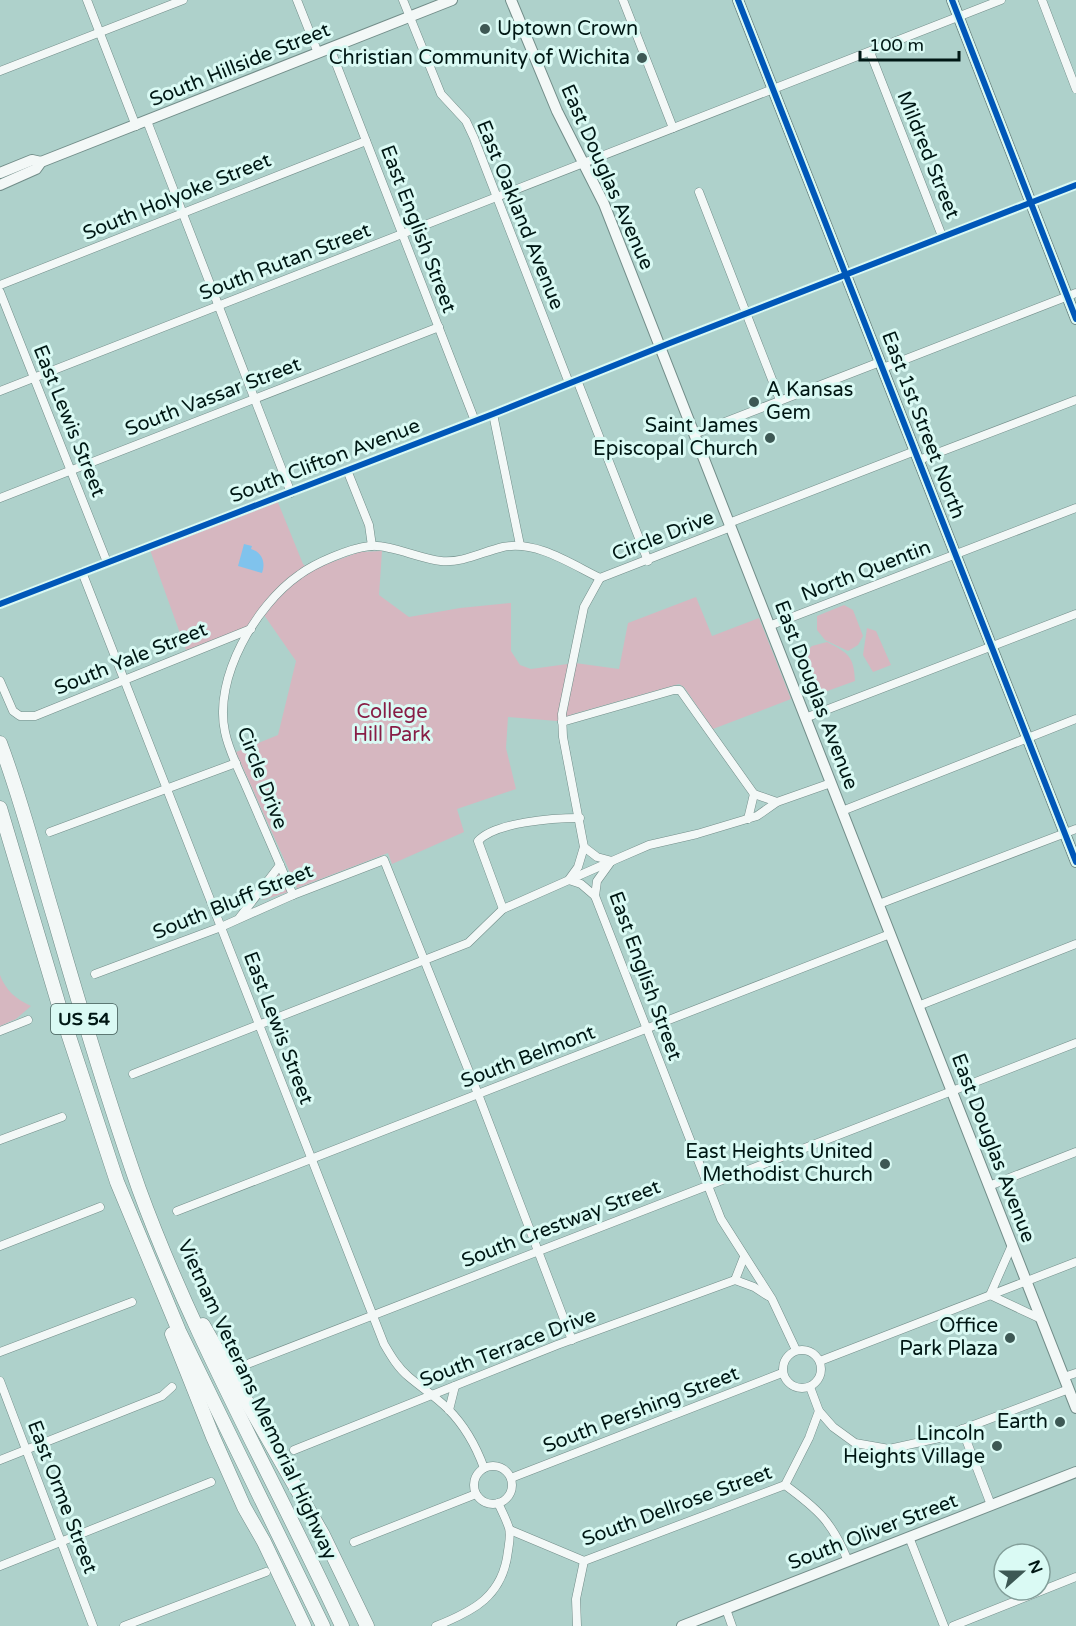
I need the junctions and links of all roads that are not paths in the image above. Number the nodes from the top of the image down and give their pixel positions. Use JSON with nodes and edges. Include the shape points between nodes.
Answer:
{"nodes":[{"id":1,"x":87,"y":0,"type":"edge"},
{"id":2,"x":183,"y":0,"type":"edge"},
{"id":3,"x":297,"y":0,"type":"edge"},
{"id":4,"x":404,"y":0,"type":"edge"},
{"id":5,"x":452,"y":0,"type":"edge"},
{"id":6,"x":511,"y":0,"type":"edge"},
{"id":7,"x":623,"y":0,"type":"edge"},
{"id":8,"x":738,"y":0,"type":"edge"},
{"id":9,"x":952,"y":0,"type":"edge"},
{"id":10,"x":1001,"y":0,"type":"edge"},
{"id":11,"x":1042,"y":0,"type":"edge"},
{"id":12,"x":410,"y":17,"type":"junction"},
{"id":13,"x":958,"y":17,"type":"junction"},
{"id":14,"x":100,"y":32,"type":"junction"},
{"id":15,"x":330,"y":48,"type":"junction"},
{"id":16,"x":870,"y":52,"type":"junction"},
{"id":17,"x":318,"y":53,"type":"junction"},
{"id":18,"x":0,"y":71,"type":"edge"},
{"id":19,"x":1074,"y":79,"type":"edge"},
{"id":20,"x":773,"y":89,"type":"junction"},
{"id":21,"x":1076,"y":89,"type":"edge"},
{"id":22,"x":147,"y":121,"type":"junction"},
{"id":23,"x":136,"y":126,"type":"junction"},
{"id":24,"x":673,"y":128,"type":"junction"},
{"id":25,"x":366,"y":141,"type":"junction"},
{"id":26,"x":41,"y":162,"type":"junction"},
{"id":27,"x":582,"y":164,"type":"junction"},
{"id":28,"x":0,"y":172,"type":"edge"},
{"id":29,"x":0,"y":185,"type":"edge"},
{"id":30,"x":1076,"y":185,"type":"edge"},
{"id":31,"x":699,"y":192,"type":"dead end"},
{"id":32,"x":496,"y":198,"type":"junction"},
{"id":33,"x":1030,"y":203,"type":"junction"},
{"id":34,"x":182,"y":212,"type":"junction"},
{"id":35,"x":402,"y":234,"type":"junction"},
{"id":36,"x":942,"y":236,"type":"junction"},
{"id":37,"x":846,"y":275,"type":"junction"},
{"id":38,"x":0,"y":285,"type":"edge"},
{"id":39,"x":0,"y":292,"type":"edge"},
{"id":40,"x":1072,"y":295,"type":"edge"},
{"id":41,"x":218,"y":306,"type":"junction"},
{"id":42,"x":747,"y":314,"type":"junction"},
{"id":43,"x":1076,"y":319,"type":"edge"},
{"id":44,"x":439,"y":327,"type":"junction"},
{"id":45,"x":660,"y":347,"type":"junction"},
{"id":46,"x":882,"y":365,"type":"junction"},
{"id":47,"x":33,"y":377,"type":"junction"},
{"id":48,"x":573,"y":381,"type":"junction"},
{"id":49,"x":0,"y":391,"type":"edge"},
{"id":50,"x":254,"y":399,"type":"junction"},
{"id":51,"x":780,"y":400,"type":"junction"},
{"id":52,"x":1076,"y":400,"type":"edge"},
{"id":53,"x":494,"y":414,"type":"junction"},
{"id":54,"x":475,"y":421,"type":"junction"},
{"id":55,"x":694,"y":434,"type":"junction"},
{"id":56,"x":917,"y":456,"type":"junction"},
{"id":57,"x":70,"y":470,"type":"junction"},
{"id":58,"x":347,"y":470,"type":"junction"},
{"id":59,"x":291,"y":493,"type":"junction"},
{"id":60,"x":0,"y":498,"type":"edge"},
{"id":61,"x":1076,"y":508,"type":"edge"},
{"id":62,"x":730,"y":525,"type":"junction"},
{"id":63,"x":520,"y":545,"type":"junction"},
{"id":64,"x":372,"y":546,"type":"junction"},
{"id":65,"x":956,"y":554,"type":"junction"},
{"id":66,"x":648,"y":561,"type":"junction"},
{"id":67,"x":107,"y":562,"type":"junction"},
{"id":68,"x":82,"y":572,"type":"junction"},
{"id":69,"x":600,"y":578,"type":"junction"},
{"id":70,"x":0,"y":604,"type":"edge"},
{"id":71,"x":1076,"y":614,"type":"edge"},
{"id":72,"x":769,"y":626,"type":"junction"},
{"id":73,"x":251,"y":629,"type":"junction"},
{"id":74,"x":992,"y":646,"type":"junction"},
{"id":75,"x":124,"y":680,"type":"junction"},
{"id":76,"x":0,"y":681,"type":"edge"},
{"id":77,"x":805,"y":718,"type":"junction"},
{"id":78,"x":1076,"y":719,"type":"edge"},
{"id":79,"x":562,"y":722,"type":"junction"},
{"id":80,"x":1026,"y":738,"type":"junction"},
{"id":81,"x":0,"y":743,"type":"edge"},
{"id":82,"x":236,"y":762,"type":"junction"},
{"id":83,"x":831,"y":783,"type":"junction"},
{"id":84,"x":166,"y":789,"type":"junction"},
{"id":85,"x":754,"y":794,"type":"junction"},
{"id":86,"x":777,"y":802,"type":"junction"},
{"id":87,"x":0,"y":808,"type":"edge"},
{"id":88,"x":842,"y":811,"type":"junction"},
{"id":89,"x":579,"y":818,"type":"junction"},
{"id":90,"x":748,"y":819,"type":"junction"},
{"id":91,"x":1076,"y":829,"type":"edge"},
{"id":92,"x":50,"y":832,"type":"dead end"},
{"id":93,"x":1065,"y":833,"type":"junction"},
{"id":94,"x":584,"y":847,"type":"junction"},
{"id":95,"x":612,"y":861,"type":"junction"},
{"id":96,"x":1076,"y":862,"type":"edge"},
{"id":97,"x":280,"y":865,"type":"junction"},
{"id":98,"x":569,"y":880,"type":"junction"},
{"id":99,"x":293,"y":895,"type":"junction"},
{"id":100,"x":595,"y":896,"type":"junction"},
{"id":101,"x":879,"y":904,"type":"junction"},
{"id":102,"x":503,"y":909,"type":"junction"},
{"id":103,"x":240,"y":918,"type":"junction"},
{"id":104,"x":221,"y":927,"type":"junction"},
{"id":105,"x":890,"y":934,"type":"junction"},
{"id":106,"x":1076,"y":944,"type":"edge"},
{"id":107,"x":424,"y":961,"type":"junction"},
{"id":108,"x":95,"y":974,"type":"dead end"},
{"id":109,"x":918,"y":1006,"type":"junction"},
{"id":110,"x":28,"y":1020,"type":"dead end"},
{"id":111,"x":259,"y":1026,"type":"junction"},
{"id":112,"x":646,"y":1029,"type":"junction"},
{"id":113,"x":0,"y":1031,"type":"edge"},
{"id":114,"x":1076,"y":1043,"type":"edge"},
{"id":115,"x":133,"y":1074,"type":"dead end"},
{"id":116,"x":951,"y":1090,"type":"junction"},
{"id":117,"x":478,"y":1094,"type":"junction"},
{"id":118,"x":62,"y":1117,"type":"dead end"},
{"id":119,"x":0,"y":1140,"type":"edge"},
{"id":120,"x":1076,"y":1152,"type":"edge"},
{"id":121,"x":311,"y":1159,"type":"junction"},
{"id":122,"x":706,"y":1185,"type":"junction"},
{"id":123,"x":989,"y":1186,"type":"junction"},
{"id":124,"x":100,"y":1207,"type":"dead end"},
{"id":125,"x":177,"y":1211,"type":"dead end"},
{"id":126,"x":1012,"y":1245,"type":"junction"},
{"id":127,"x":0,"y":1246,"type":"edge"},
{"id":128,"x":538,"y":1250,"type":"junction"},
{"id":129,"x":744,"y":1257,"type":"junction"},
{"id":130,"x":1076,"y":1263,"type":"edge"},
{"id":131,"x":735,"y":1280,"type":"junction"},
{"id":132,"x":1026,"y":1282,"type":"junction"},
{"id":133,"x":160,"y":1288,"type":"junction"},
{"id":134,"x":180,"y":1291,"type":"junction"},
{"id":135,"x":990,"y":1295,"type":"junction"},
{"id":136,"x":772,"y":1299,"type":"junction"},
{"id":137,"x":132,"y":1302,"type":"dead end"},
{"id":138,"x":372,"y":1316,"type":"junction"},
{"id":139,"x":1041,"y":1319,"type":"junction"},
{"id":140,"x":572,"y":1340,"type":"junction"},
{"id":141,"x":796,"y":1350,"type":"junction"},
{"id":142,"x":0,"y":1352,"type":"edge"},
{"id":143,"x":820,"y":1361,"type":"junction"},
{"id":144,"x":250,"y":1364,"type":"dead end"},
{"id":145,"x":782,"y":1373,"type":"junction"},
{"id":146,"x":1076,"y":1373,"type":"edge"},
{"id":147,"x":1064,"y":1377,"type":"junction"},
{"id":148,"x":0,"y":1380,"type":"edge"},
{"id":149,"x":455,"y":1386,"type":"junction"},
{"id":150,"x":810,"y":1387,"type":"junction"},
{"id":151,"x":172,"y":1388,"type":"dead end"},
{"id":152,"x":1069,"y":1389,"type":"junction"},
{"id":153,"x":432,"y":1395,"type":"junction"},
{"id":154,"x":1076,"y":1408,"type":"edge"},
{"id":155,"x":449,"y":1410,"type":"junction"},
{"id":156,"x":819,"y":1411,"type":"junction"},
{"id":157,"x":962,"y":1430,"type":"junction"},
{"id":158,"x":27,"y":1450,"type":"junction"},
{"id":159,"x":294,"y":1450,"type":"dead end"},
{"id":160,"x":0,"y":1460,"type":"edge"},
{"id":161,"x":484,"y":1468,"type":"junction"},
{"id":162,"x":1076,"y":1472,"type":"edge"},
{"id":163,"x":511,"y":1478,"type":"junction"},
{"id":164,"x":211,"y":1482,"type":"dead end"},
{"id":165,"x":785,"y":1485,"type":"junction"},
{"id":166,"x":476,"y":1494,"type":"junction"},
{"id":167,"x":498,"y":1503,"type":"junction"},
{"id":168,"x":991,"y":1505,"type":"junction"},
{"id":169,"x":510,"y":1530,"type":"junction"},
{"id":170,"x":909,"y":1537,"type":"junction"},
{"id":171,"x":62,"y":1542,"type":"junction"},
{"id":172,"x":354,"y":1542,"type":"dead end"},
{"id":173,"x":584,"y":1561,"type":"junction"},
{"id":174,"x":848,"y":1561,"type":"junction"},
{"id":175,"x":0,"y":1566,"type":"edge"},
{"id":176,"x":266,"y":1572,"type":"dead end"},
{"id":177,"x":1076,"y":1577,"type":"edge"},
{"id":178,"x":726,"y":1609,"type":"junction"},
{"id":179,"x":93,"y":1626,"type":"edge"},
{"id":180,"x":124,"y":1626,"type":"edge"},
{"id":181,"x":304,"y":1626,"type":"edge"},
{"id":182,"x":323,"y":1626,"type":"edge"},
{"id":183,"x":342,"y":1626,"type":"edge"},
{"id":184,"x":367,"y":1626,"type":"edge"},
{"id":185,"x":436,"y":1626,"type":"edge"},
{"id":186,"x":577,"y":1626,"type":"edge"},
{"id":187,"x":682,"y":1626,"type":"edge"},
{"id":188,"x":732,"y":1626,"type":"edge"},
{"id":189,"x":944,"y":1626,"type":"edge"},
{"id":190,"x":953,"y":1626,"type":"edge"}],
"edges":[{"from":1,"to":14,"type":"street"},
{"from":2,"to":14,"type":"street"},
{"from":3,"to":17,"type":"street"},
{"from":4,"to":12,"type":"street","name":"East Oakland Avenue"},
{"from":5,"to":12,"type":"main road","name":"South Hillside Street"},
{"from":6,"to":27,"type":"main road","name":"East Douglas Avenue"},
{"from":7,"to":24,"type":"street"},
{"from":8,"to":20,"type":"main road","name":"East 1st Street North"},
{"from":9,"to":13,"type":"main road"},
{"from":10,"to":13,"type":"street","name":"South Rutan Street"},
{"from":11,"to":19,"type":"street"},
{"from":12,"to":15,"type":"main road","name":"South Hillside Street"},
{"from":12,"to":32,"type":"street","name":"East Oakland Avenue","via":[[441,94],[466,121]]},
{"from":13,"to":16,"type":"street","name":"South Rutan Street"},
{"from":13,"to":33,"type":"main road"},
{"from":14,"to":18,"type":"street"},
{"from":14,"to":23,"type":"street"},
{"from":15,"to":17,"type":"main road","name":"South Hillside Street"},
{"from":15,"to":25,"type":"street","name":"East English Street"},
{"from":16,"to":20,"type":"street","name":"South Rutan Street"},
{"from":16,"to":36,"type":"street","name":"Mildred Street"},
{"from":17,"to":22,"type":"main road","name":"South Hillside Street"},
{"from":19,"to":21,"type":"street"},
{"from":20,"to":24,"type":"street","name":"South Rutan Street"},
{"from":20,"to":37,"type":"main road","name":"East 1st Street North"},
{"from":22,"to":23,"type":"main road","name":"South Hillside Street"},
{"from":22,"to":34,"type":"street"},
{"from":23,"to":26,"type":"main road","name":"South Hillside Street"},
{"from":24,"to":27,"type":"street","name":"South Rutan Street"},
{"from":25,"to":34,"type":"street","name":"South Holyoke Street"},
{"from":25,"to":35,"type":"street","name":"East English Street"},
{"from":26,"to":28,"type":"main road","name":"South Hillside Street","via":[[32,160]]},
{"from":26,"to":29,"type":"main road","name":"South Hillside Street","via":[[36,169]]},
{"from":27,"to":32,"type":"street","name":"South Rutan Street"},
{"from":27,"to":45,"type":"main road","name":"East Douglas Avenue","via":[[604,204]]},
{"from":30,"to":33,"type":"street","name":"South Clifton Avenue"},
{"from":31,"to":42,"type":"street"},
{"from":32,"to":35,"type":"street","name":"South Rutan Street"},
{"from":32,"to":48,"type":"street","name":"East Oakland Avenue"},
{"from":33,"to":36,"type":"street","name":"South Clifton Avenue"},
{"from":33,"to":40,"type":"main road"},
{"from":34,"to":38,"type":"street","name":"South Holyoke Street"},
{"from":34,"to":41,"type":"street"},
{"from":35,"to":41,"type":"street","name":"South Rutan Street"},
{"from":35,"to":44,"type":"street","name":"East English Street"},
{"from":36,"to":37,"type":"street","name":"South Clifton Avenue"},
{"from":37,"to":42,"type":"street","name":"South Clifton Avenue"},
{"from":37,"to":46,"type":"main road","name":"East 1st Street North"},
{"from":39,"to":47,"type":"street","name":"East Lewis Street"},
{"from":40,"to":43,"type":"main road"},
{"from":40,"to":46,"type":"street"},
{"from":41,"to":47,"type":"street","name":"South Rutan Street"},
{"from":41,"to":50,"type":"street"},
{"from":42,"to":45,"type":"street","name":"South Clifton Avenue"},
{"from":42,"to":51,"type":"street"},
{"from":44,"to":50,"type":"street","name":"South Vassar Street"},
{"from":44,"to":54,"type":"street","name":"East English Street"},
{"from":45,"to":48,"type":"street","name":"South Clifton Avenue"},
{"from":45,"to":55,"type":"main road","name":"East Douglas Avenue"},
{"from":46,"to":51,"type":"street"},
{"from":46,"to":56,"type":"main road","name":"East 1st Street North"},
{"from":47,"to":49,"type":"street","name":"South Rutan Street"},
{"from":47,"to":57,"type":"street","name":"East Lewis Street"},
{"from":48,"to":53,"type":"street","name":"South Clifton Avenue"},
{"from":48,"to":66,"type":"street","name":"East Oakland Avenue"},
{"from":50,"to":57,"type":"street","name":"South Vassar Street"},
{"from":50,"to":59,"type":"street"},
{"from":51,"to":55,"type":"street"},
{"from":52,"to":56,"type":"street","name":"Circle Drive"},
{"from":53,"to":54,"type":"street","name":"South Clifton Avenue"},
{"from":53,"to":63,"type":"street"},
{"from":54,"to":58,"type":"street","name":"South Clifton Avenue"},
{"from":55,"to":62,"type":"main road","name":"East Douglas Avenue"},
{"from":56,"to":62,"type":"street","name":"Circle Drive"},
{"from":56,"to":65,"type":"main road","name":"East 1st Street North"},
{"from":57,"to":60,"type":"street","name":"South Vassar Street"},
{"from":57,"to":67,"type":"street","name":"East Lewis Street"},
{"from":58,"to":59,"type":"street","name":"South Clifton Avenue"},
{"from":58,"to":64,"type":"street","via":[[369,525]]},
{"from":59,"to":67,"type":"street","name":"South Clifton Avenue"},
{"from":61,"to":65,"type":"street","name":"North Quentin"},
{"from":62,"to":66,"type":"street","name":"Circle Drive"},
{"from":62,"to":72,"type":"main road","name":"East Douglas Avenue"},
{"from":63,"to":64,"type":"street","name":"Circle Drive","via":[[444,562]]},
{"from":63,"to":69,"type":"street","name":"Circle Drive","via":[[551,554]]},
{"from":64,"to":73,"type":"street","name":"Circle Drive","via":[[300,574],[264,609]]},
{"from":65,"to":72,"type":"street","name":"North Quentin"},
{"from":65,"to":74,"type":"main road","name":"East 1st Street North"},
{"from":66,"to":69,"type":"street","name":"Circle Drive"},
{"from":67,"to":68,"type":"street","name":"South Clifton Avenue"},
{"from":68,"to":70,"type":"street","name":"South Clifton Avenue"},
{"from":68,"to":75,"type":"street","name":"East Lewis Street"},
{"from":69,"to":79,"type":"street","via":[[584,607]]},
{"from":71,"to":74,"type":"street"},
{"from":72,"to":77,"type":"main road","name":"East Douglas Avenue"},
{"from":73,"to":75,"type":"street","name":"South Yale Street"},
{"from":73,"to":82,"type":"street","name":"Circle Drive","via":[[238,651],[223,700],[225,733]]},
{"from":74,"to":77,"type":"street"},
{"from":74,"to":80,"type":"main road","name":"East 1st Street North"},
{"from":75,"to":76,"type":"street","name":"South Yale Street","via":[[34,716],[13,711]]},
{"from":75,"to":84,"type":"street","name":"East Lewis Street"},
{"from":77,"to":83,"type":"main road","name":"East Douglas Avenue"},
{"from":78,"to":80,"type":"street"},
{"from":79,"to":85,"type":"street","via":[[680,690]]},
{"from":79,"to":89,"type":"street"},
{"from":80,"to":88,"type":"street"},
{"from":80,"to":93,"type":"main road","name":"East 1st Street North"},
{"from":81,"to":134,"type":"highway","name":"Vietnam Veterans Memorial Highway","number":"US 54","via":[[113,1112]]},
{"from":82,"to":84,"type":"street"},
{"from":82,"to":97,"type":"street","name":"Circle Drive"},
{"from":83,"to":86,"type":"street"},
{"from":83,"to":88,"type":"main road","name":"East Douglas Avenue"},
{"from":84,"to":92,"type":"street"},
{"from":84,"to":104,"type":"street","name":"East Lewis Street"},
{"from":85,"to":86,"type":"street"},
{"from":85,"to":90,"type":"street"},
{"from":86,"to":90,"type":"street"},
{"from":87,"to":133,"type":"highway","name":"Vietnam Veterans Memorial Highway","number":"US 54","via":[[98,1128]]},
{"from":88,"to":101,"type":"main road","name":"East Douglas Avenue"},
{"from":89,"to":94,"type":"street"},
{"from":89,"to":102,"type":"street","via":[[504,826],[484,834],[478,841]]},
{"from":90,"to":95,"type":"street","via":[[649,845]]},
{"from":91,"to":93,"type":"street"},
{"from":93,"to":96,"type":"main road","name":"East 1st Street North"},
{"from":93,"to":101,"type":"street"},
{"from":94,"to":95,"type":"street","via":[[597,857]]},
{"from":94,"to":98,"type":"street"},
{"from":95,"to":98,"type":"street"},
{"from":95,"to":100,"type":"street","name":"East English Street","via":[[597,881]]},
{"from":97,"to":99,"type":"street","name":"Circle Drive"},
{"from":97,"to":103,"type":"street"},
{"from":98,"to":100,"type":"street"},
{"from":98,"to":102,"type":"street"},
{"from":99,"to":103,"type":"street","name":"South Bluff Street"},
{"from":99,"to":107,"type":"street","name":"South Bluff Street","via":[[384,860]]},
{"from":100,"to":112,"type":"street","name":"East English Street"},
{"from":101,"to":105,"type":"main road","name":"East Douglas Avenue"},
{"from":102,"to":107,"type":"street","via":[[468,943]]},
{"from":103,"to":104,"type":"street","name":"South Bluff Street"},
{"from":104,"to":108,"type":"street","name":"South Bluff Street"},
{"from":104,"to":111,"type":"street","name":"East Lewis Street"},
{"from":105,"to":109,"type":"main road","name":"East Douglas Avenue"},
{"from":105,"to":112,"type":"street","name":"South Belmont"},
{"from":106,"to":109,"type":"street"},
{"from":107,"to":111,"type":"street"},
{"from":107,"to":117,"type":"street"},
{"from":109,"to":116,"type":"main road","name":"East Douglas Avenue"},
{"from":110,"to":113,"type":"street"},
{"from":111,"to":115,"type":"street"},
{"from":111,"to":121,"type":"street","name":"East Lewis Street"},
{"from":112,"to":117,"type":"street","name":"South Belmont"},
{"from":112,"to":122,"type":"street","name":"East English Street"},
{"from":114,"to":116,"type":"street","name":"South Crestway Street"},
{"from":116,"to":122,"type":"street","name":"South Crestway Street"},
{"from":116,"to":123,"type":"main road","name":"East Douglas Avenue"},
{"from":117,"to":121,"type":"street","name":"South Belmont"},
{"from":117,"to":128,"type":"street"},
{"from":118,"to":119,"type":"street"},
{"from":120,"to":123,"type":"street"},
{"from":121,"to":125,"type":"street","name":"South Belmont"},
{"from":121,"to":138,"type":"street","name":"East Lewis Street"},
{"from":122,"to":128,"type":"street","name":"South Crestway Street"},
{"from":122,"to":129,"type":"street","name":"East English Street"},
{"from":123,"to":126,"type":"main road","name":"East Douglas Avenue"},
{"from":124,"to":127,"type":"street"},
{"from":126,"to":132,"type":"main road","name":"East Douglas Avenue"},
{"from":126,"to":135,"type":"street"},
{"from":128,"to":138,"type":"street","name":"South Crestway Street"},
{"from":128,"to":140,"type":"street"},
{"from":129,"to":131,"type":"street"},
{"from":129,"to":136,"type":"street","name":"East English Street"},
{"from":130,"to":132,"type":"street"},
{"from":131,"to":136,"type":"street"},
{"from":131,"to":140,"type":"street","name":"South Terrace Drive"},
{"from":132,"to":135,"type":"street"},
{"from":132,"to":139,"type":"main road","name":"East Douglas Avenue"},
{"from":133,"to":181,"type":"highway","via":[[175,1344],[213,1437]]},
{"from":133,"to":182,"type":"highway","name":"Vietnam Veterans Memorial Highway","number":"US 54"},
{"from":134,"to":183,"type":"highway","name":"Vietnam Veterans Memorial Highway","number":"US 54"},
{"from":134,"to":184,"type":"highway","via":[[212,1338],[288,1471]]},
{"from":135,"to":139,"type":"street"},
{"from":135,"to":143,"type":"street"},
{"from":136,"to":141,"type":"street","name":"East English Street"},
{"from":137,"to":142,"type":"street"},
{"from":138,"to":144,"type":"street","name":"South Crestway Street"},
{"from":138,"to":153,"type":"street","name":"East Lewis Street","via":[[396,1363]]},
{"from":139,"to":147,"type":"main road","name":"East Douglas Avenue"},
{"from":140,"to":149,"type":"street","name":"South Terrace Drive"},
{"from":141,"to":143,"type":"street","via":[[811,1352]]},
{"from":141,"to":145,"type":"street","via":[[786,1358]]},
{"from":143,"to":150,"type":"street","via":[[820,1377]]},
{"from":145,"to":150,"type":"street","via":[[793,1386]]},
{"from":145,"to":163,"type":"street","name":"South Pershing Street"},
{"from":146,"to":147,"type":"street"},
{"from":147,"to":152,"type":"main road","name":"East Douglas Avenue"},
{"from":148,"to":158,"type":"street","name":"East Orme Street"},
{"from":149,"to":153,"type":"street","name":"South Terrace Drive"},
{"from":149,"to":155,"type":"street"},
{"from":150,"to":156,"type":"street"},
{"from":151,"to":158,"type":"street","via":[[162,1396]]},
{"from":152,"to":154,"type":"main road","name":"East Douglas Avenue"},
{"from":152,"to":157,"type":"street"},
{"from":153,"to":155,"type":"street","name":"East Lewis Street"},
{"from":153,"to":159,"type":"street","name":"South Terrace Drive"},
{"from":155,"to":161,"type":"street","name":"East Lewis Street","via":[[470,1437]]},
{"from":156,"to":157,"type":"street","via":[[855,1443],[889,1449]]},
{"from":156,"to":165,"type":"street","name":"South Dellrose Street"},
{"from":157,"to":168,"type":"street"},
{"from":158,"to":160,"type":"street"},
{"from":158,"to":171,"type":"street","name":"East Orme Street"},
{"from":161,"to":163,"type":"street","via":[[498,1467]]},
{"from":161,"to":166,"type":"street","via":[[474,1483]]},
{"from":162,"to":168,"type":"main road","name":"South Oliver Street"},
{"from":163,"to":167,"type":"street","via":[[508,1495]]},
{"from":164,"to":171,"type":"street"},
{"from":165,"to":173,"type":"street","name":"South Dellrose Street"},
{"from":165,"to":174,"type":"street","via":[[825,1518],[837,1534]]},
{"from":166,"to":167,"type":"street","via":[[486,1502]]},
{"from":166,"to":172,"type":"street"},
{"from":167,"to":169,"type":"street"},
{"from":168,"to":170,"type":"main road","name":"South Oliver Street"},
{"from":169,"to":173,"type":"street","name":"South Dellrose Street"},
{"from":169,"to":185,"type":"street","via":[[507,1560],[497,1587],[473,1610]]},
{"from":170,"to":174,"type":"main road","name":"South Oliver Street"},
{"from":170,"to":189,"type":"street"},
{"from":171,"to":175,"type":"street"},
{"from":171,"to":179,"type":"street","name":"East Orme Street"},
{"from":173,"to":186,"type":"street","via":[[576,1599]]},
{"from":174,"to":178,"type":"main road","name":"South Oliver Street"},
{"from":176,"to":180,"type":"street"},
{"from":177,"to":190,"type":"street"},
{"from":178,"to":187,"type":"main road","name":"South Oliver Street"},
{"from":178,"to":188,"type":"street"}]}
